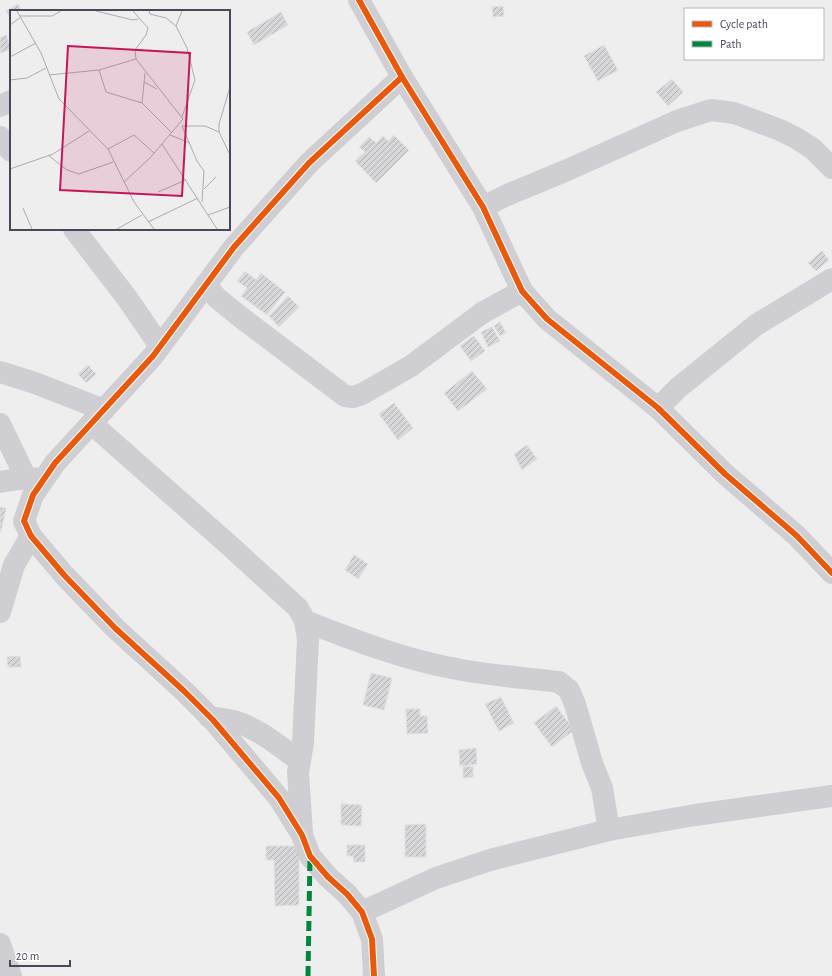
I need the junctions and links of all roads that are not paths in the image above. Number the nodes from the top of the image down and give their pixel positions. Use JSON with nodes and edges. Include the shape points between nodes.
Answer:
{"nodes":[{"id":1,"x":359,"y":0,"type":"edge"},
{"id":2,"x":402,"y":77,"type":"junction"},
{"id":3,"x":10,"y":101,"type":"edge"},
{"id":4,"x":0,"y":106,"type":"edge"},
{"id":5,"x":0,"y":137,"type":"edge"},
{"id":6,"x":10,"y":150,"type":"edge"},
{"id":7,"x":832,"y":168,"type":"edge"},
{"id":8,"x":483,"y":207,"type":"junction"},
{"id":9,"x":75,"y":230,"type":"edge"},
{"id":10,"x":832,"y":279,"type":"edge"},
{"id":11,"x":206,"y":285,"type":"junction"},
{"id":12,"x":522,"y":291,"type":"junction"},
{"id":13,"x":160,"y":346,"type":"junction"},
{"id":14,"x":0,"y":372,"type":"edge"},
{"id":15,"x":658,"y":408,"type":"junction"},
{"id":16,"x":98,"y":417,"type":"junction"},
{"id":17,"x":0,"y":424,"type":"edge"},
{"id":18,"x":35,"y":478,"type":"junction"},
{"id":19,"x":0,"y":482,"type":"edge"},
{"id":20,"x":31,"y":536,"type":"junction"},
{"id":21,"x":832,"y":573,"type":"edge"},
{"id":22,"x":0,"y":612,"type":"edge"},
{"id":23,"x":305,"y":621,"type":"junction"},
{"id":24,"x":209,"y":717,"type":"junction"},
{"id":25,"x":300,"y":761,"type":"junction"},
{"id":26,"x":832,"y":796,"type":"edge"},
{"id":27,"x":609,"y":830,"type":"junction"},
{"id":28,"x":302,"y":835,"type":"junction"},
{"id":29,"x":362,"y":912,"type":"junction"},
{"id":30,"x":0,"y":944,"type":"edge"},
{"id":31,"x":11,"y":976,"type":"edge"},
{"id":32,"x":374,"y":976,"type":"edge"}],
"edges":[{"from":1,"to":2,"type":"street"},
{"from":2,"to":8,"type":"street"},
{"from":2,"to":11,"type":"street","via":[[309,163],[234,247]]},
{"from":3,"to":4,"type":"street"},
{"from":5,"to":6,"type":"street"},
{"from":7,"to":8,"type":"street","via":[[813,149],[780,130],[734,113],[711,110],[677,121]]},
{"from":8,"to":12,"type":"street"},
{"from":9,"to":13,"type":"street"},
{"from":10,"to":15,"type":"street","via":[[756,325],[678,388]]},
{"from":11,"to":12,"type":"street","via":[[217,298],[243,319],[345,396],[353,397],[411,366],[482,314]]},
{"from":11,"to":13,"type":"street"},
{"from":12,"to":15,"type":"street","via":[[546,319]]},
{"from":13,"to":16,"type":"street"},
{"from":14,"to":16,"type":"street","via":[[35,383]]},
{"from":15,"to":21,"type":"street","via":[[725,474],[797,536]]},
{"from":16,"to":18,"type":"street","via":[[55,463]]},
{"from":16,"to":23,"type":"street","via":[[229,545],[298,608]]},
{"from":17,"to":18,"type":"street"},
{"from":18,"to":19,"type":"street"},
{"from":18,"to":20,"type":"street","via":[[33,495],[24,521]]},
{"from":20,"to":22,"type":"street","via":[[14,565]]},
{"from":20,"to":24,"type":"street","via":[[115,628]]},
{"from":23,"to":25,"type":"street","via":[[308,639]]},
{"from":23,"to":27,"type":"street","via":[[395,654],[462,670],[559,682],[569,690],[575,704],[602,788]]},
{"from":24,"to":25,"type":"street","via":[[234,721],[254,729]]},
{"from":24,"to":28,"type":"street","via":[[279,798]]},
{"from":25,"to":28,"type":"street","via":[[298,772]]},
{"from":26,"to":27,"type":"street"},
{"from":27,"to":29,"type":"street","via":[[490,860],[436,878]]},
{"from":28,"to":29,"type":"street","via":[[310,856]]},
{"from":29,"to":32,"type":"street","via":[[372,939]]},
{"from":30,"to":31,"type":"street"}]}
